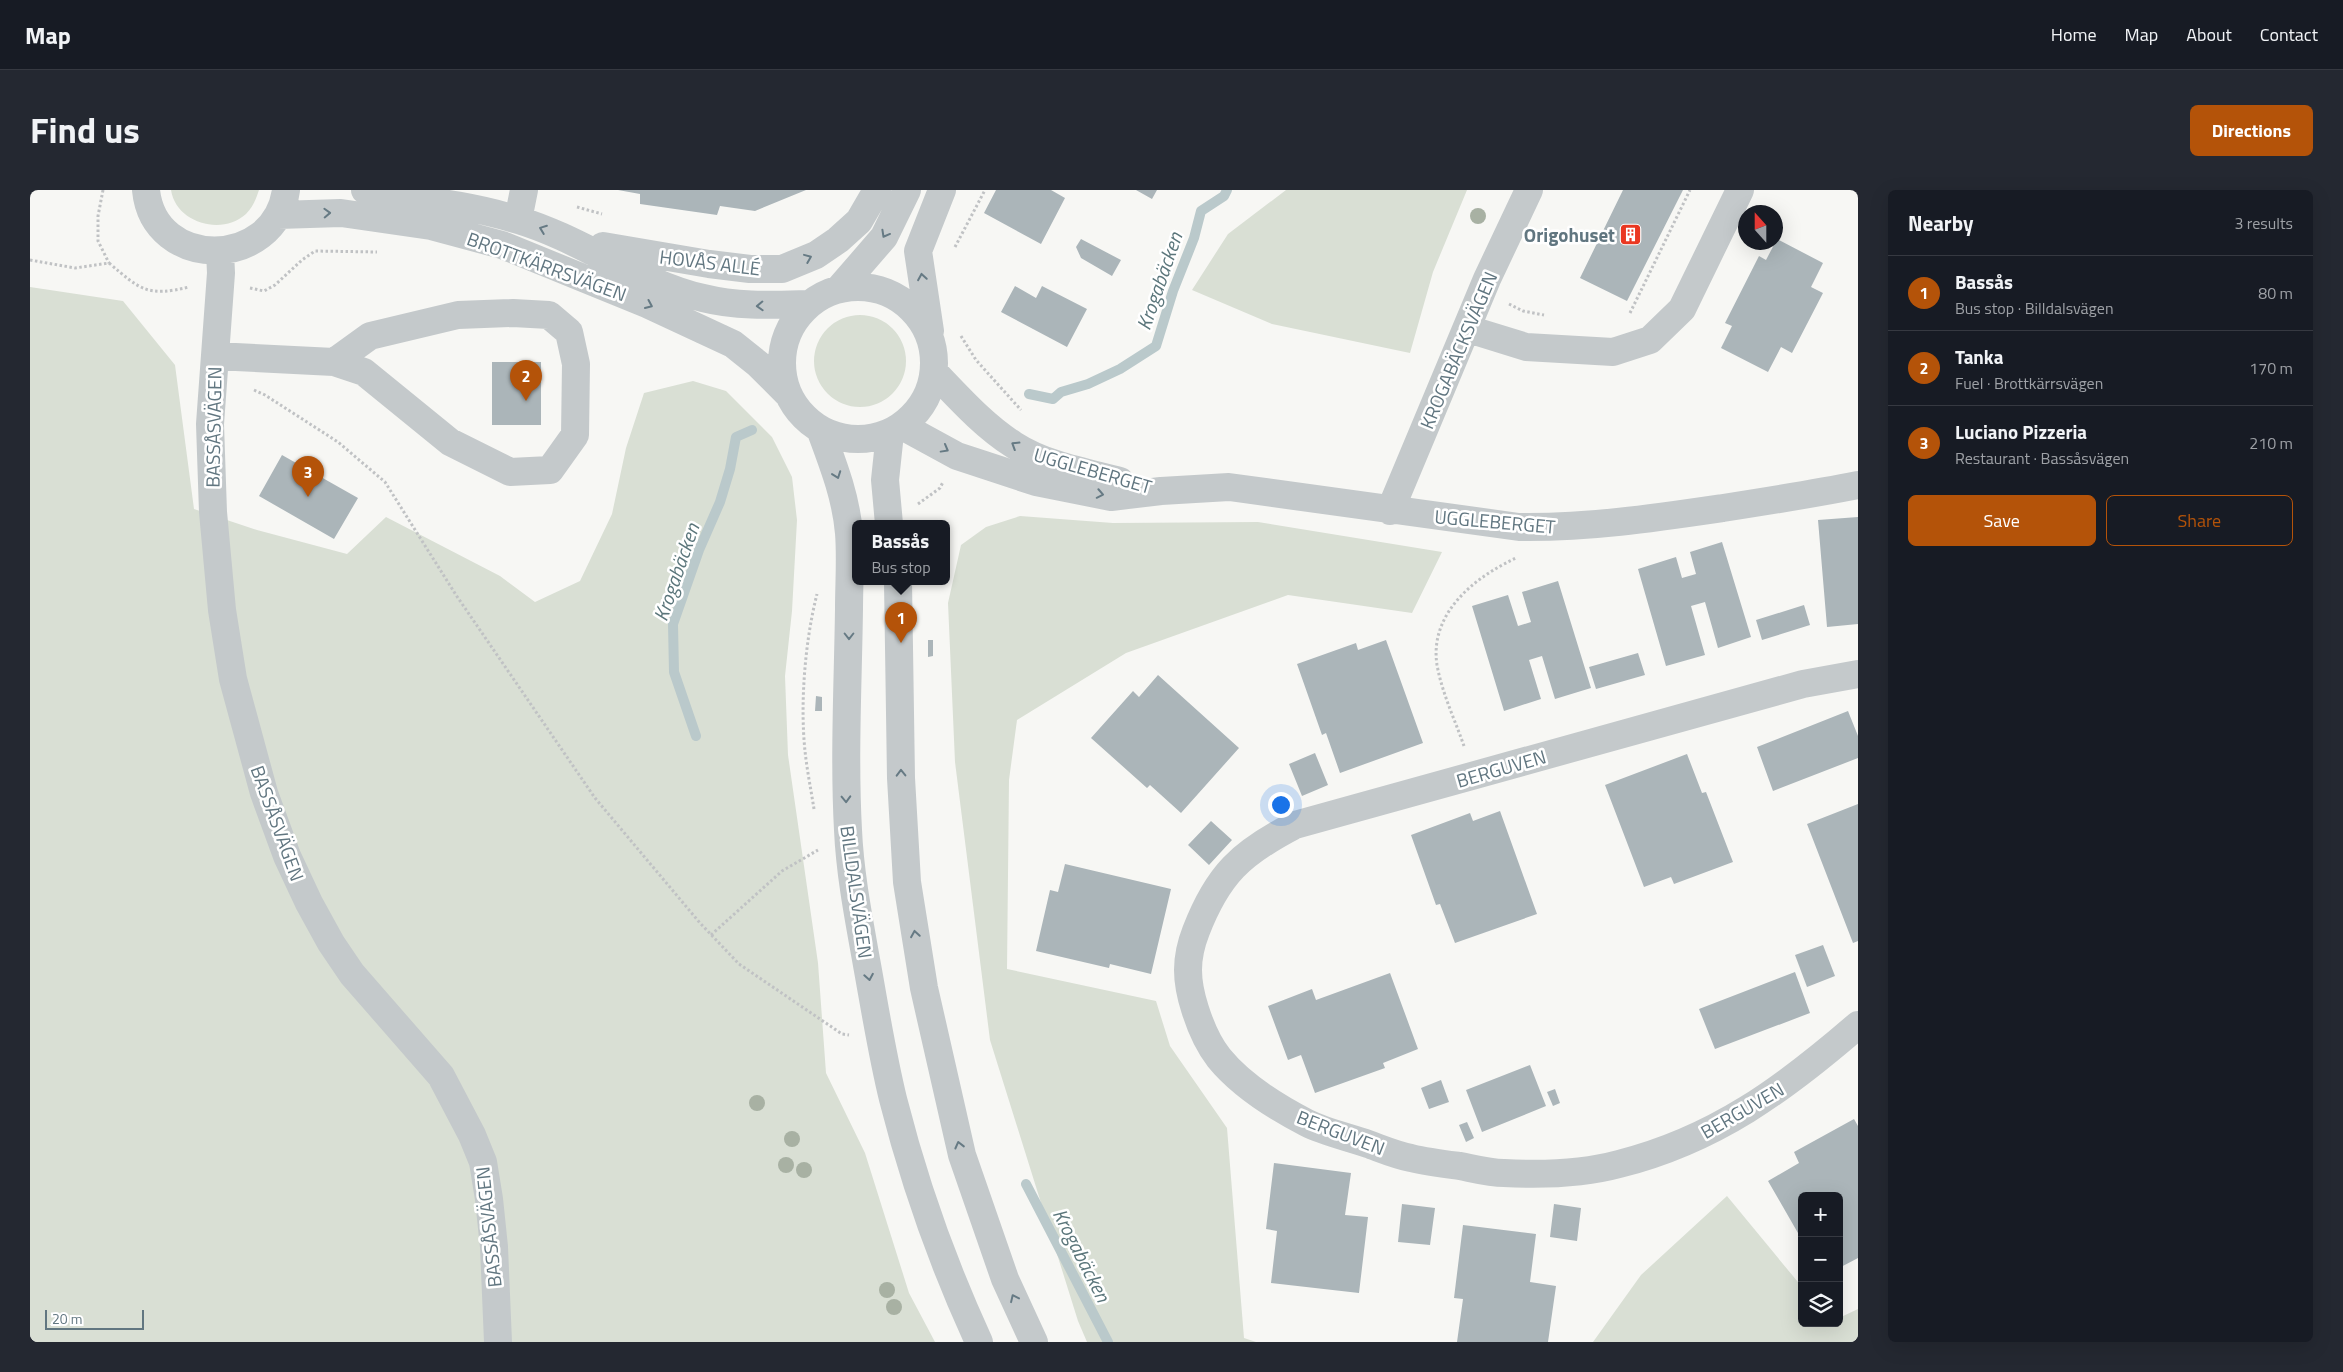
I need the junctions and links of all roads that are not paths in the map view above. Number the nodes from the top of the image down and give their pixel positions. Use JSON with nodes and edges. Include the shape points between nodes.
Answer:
{"nodes":[{"id":1,"x":146,"y":190,"type":"edge"},
{"id":2,"x":365,"y":190,"type":"edge"},
{"id":3,"x":524,"y":190,"type":"edge"},
{"id":4,"x":877,"y":190,"type":"edge"},
{"id":5,"x":907,"y":190,"type":"edge"},
{"id":6,"x":942,"y":190,"type":"edge"},
{"id":7,"x":1529,"y":190,"type":"edge"},
{"id":8,"x":1740,"y":190,"type":"edge"},
{"id":9,"x":282,"y":202,"type":"edge"},
{"id":10,"x":518,"y":220,"type":"junction"},
{"id":11,"x":571,"y":240,"type":"junction"},
{"id":12,"x":220,"y":251,"type":"junction"},
{"id":13,"x":839,"y":289,"type":"junction"},
{"id":14,"x":809,"y":304,"type":"junction"},
{"id":15,"x":1468,"y":329,"type":"junction"},
{"id":16,"x":932,"y":342,"type":"junction"},
{"id":17,"x":334,"y":362,"type":"junction"},
{"id":18,"x":214,"y":365,"type":"junction"},
{"id":19,"x":934,"y":372,"type":"junction"},
{"id":20,"x":788,"y":394,"type":"junction"},
{"id":21,"x":896,"y":429,"type":"junction"},
{"id":22,"x":820,"y":430,"type":"junction"},
{"id":23,"x":1858,"y":485,"type":"edge"},
{"id":24,"x":1161,"y":490,"type":"junction"},
{"id":25,"x":1390,"y":511,"type":"junction"},
{"id":26,"x":889,"y":520,"type":"edge"},
{"id":27,"x":898,"y":585,"type":"edge"},
{"id":28,"x":1858,"y":674,"type":"edge"},
{"id":29,"x":1858,"y":1025,"type":"edge"},
{"id":30,"x":498,"y":1342,"type":"edge"},
{"id":31,"x":979,"y":1342,"type":"edge"},
{"id":32,"x":1034,"y":1342,"type":"edge"}],
"edges":[{"from":1,"to":12,"type":"street","name":"BROTTKÄRRSVÄGEN","via":[[150,208],[167,232],[191,247]]},
{"from":2,"to":10,"type":"street","name":"BROTTKÄRRSVÄGEN","via":[[372,194],[438,202]]},
{"from":3,"to":10,"type":"street"},
{"from":11,"to":4,"type":"street","name":"HOVÅS ALLÉ","one_way":true,"via":[[709,264],[782,269],[816,255],[838,240],[859,221]]},
{"from":5,"to":13,"type":"street","one_way":true,"via":[[884,237]]},
{"from":16,"to":6,"type":"street","one_way":true,"via":[[918,251]]},
{"from":7,"to":15,"type":"street","name":"KROGABÄCKSVÄGEN","via":[[1482,290]]},
{"from":8,"to":15,"type":"street","via":[[1682,309],[1650,340],[1613,352],[1526,347]]},
{"from":9,"to":12,"type":"street","name":"BROTTKÄRRSVÄGEN","via":[[268,229],[254,241]]},
{"from":9,"to":20,"type":"street","name":"BROTTKÄRRSVÄGEN","one_way":true,"via":[[432,226],[502,245],[647,304],[733,344]]},
{"from":11,"to":10,"type":"street","name":"BROTTKÄRRSVÄGEN","one_way":true},
{"from":14,"to":11,"type":"street","name":"BROTTKÄRRSVÄGEN","one_way":true,"via":[[746,306],[702,298],[645,277]]},
{"from":12,"to":18,"type":"street","name":"BASSÅSVÄGEN"},
{"from":13,"to":14,"type":"street","name":"BILLDALSVÄGEN"},
{"from":13,"to":16,"type":"street","name":"BILLDALSVÄGEN","via":[[862,286],[886,291],[906,303],[922,321]]},
{"from":14,"to":20,"type":"street","name":"BILLDALSVÄGEN","via":[[793,323],[784,346],[782,370]]},
{"from":15,"to":25,"type":"street","name":"KROGABÄCKSVÄGEN"},
{"from":16,"to":19,"type":"street","name":"BILLDALSVÄGEN"},
{"from":17,"to":17,"type":"street","via":[[370,336],[458,315],[549,315],[569,332],[576,364],[575,435],[550,470],[510,472],[450,442],[364,372]]},
{"from":17,"to":18,"type":"street"},
{"from":18,"to":30,"type":"street","name":"BASSÅSVÄGEN","via":[[210,424],[212,512],[222,610],[233,678],[264,792],[287,856],[331,943],[374,1000],[441,1076],[472,1135],[483,1162],[489,1199]]},
{"from":19,"to":21,"type":"street","name":"BILLDALSVÄGEN","via":[[924,403]]},
{"from":24,"to":19,"type":"street","name":"UGGLEBERGET","one_way":true,"via":[[1051,462],[1015,446],[978,417]]},
{"from":20,"to":22,"type":"street","name":"BILLDALSVÄGEN","via":[[801,414]]},
{"from":21,"to":22,"type":"street","name":"BILLDALSVÄGEN","via":[[867,439],[843,438]]},
{"from":21,"to":24,"type":"street","name":"UGGLEBERGET","one_way":true,"via":[[957,456],[1036,482],[1111,497]]},
{"from":21,"to":26,"type":"street","via":[[885,480]]},
{"from":22,"to":31,"type":"street","name":"BILLDALSVÄGEN","one_way":true,"via":[[841,485],[849,534],[845,756],[848,834],[856,903],[893,1098],[942,1254]]},
{"from":23,"to":25,"type":"street","name":"UGGLEBERGET","via":[[1629,523],[1562,528],[1519,527]]},
{"from":24,"to":25,"type":"street","name":"UGGLEBERGET","via":[[1229,487]]},
{"from":32,"to":27,"type":"street","one_way":true,"via":[[1005,1279],[962,1155],[924,988],[906,872]]},
{"from":28,"to":29,"type":"street","name":"BERGUVEN","via":[[1803,684],[1295,826],[1267,840],[1224,875],[1203,912],[1189,948],[1186,967],[1189,991],[1200,1024],[1218,1057],[1248,1086],[1308,1124],[1409,1158],[1502,1173],[1567,1173],[1618,1165],[1672,1148],[1763,1101]]}]}
